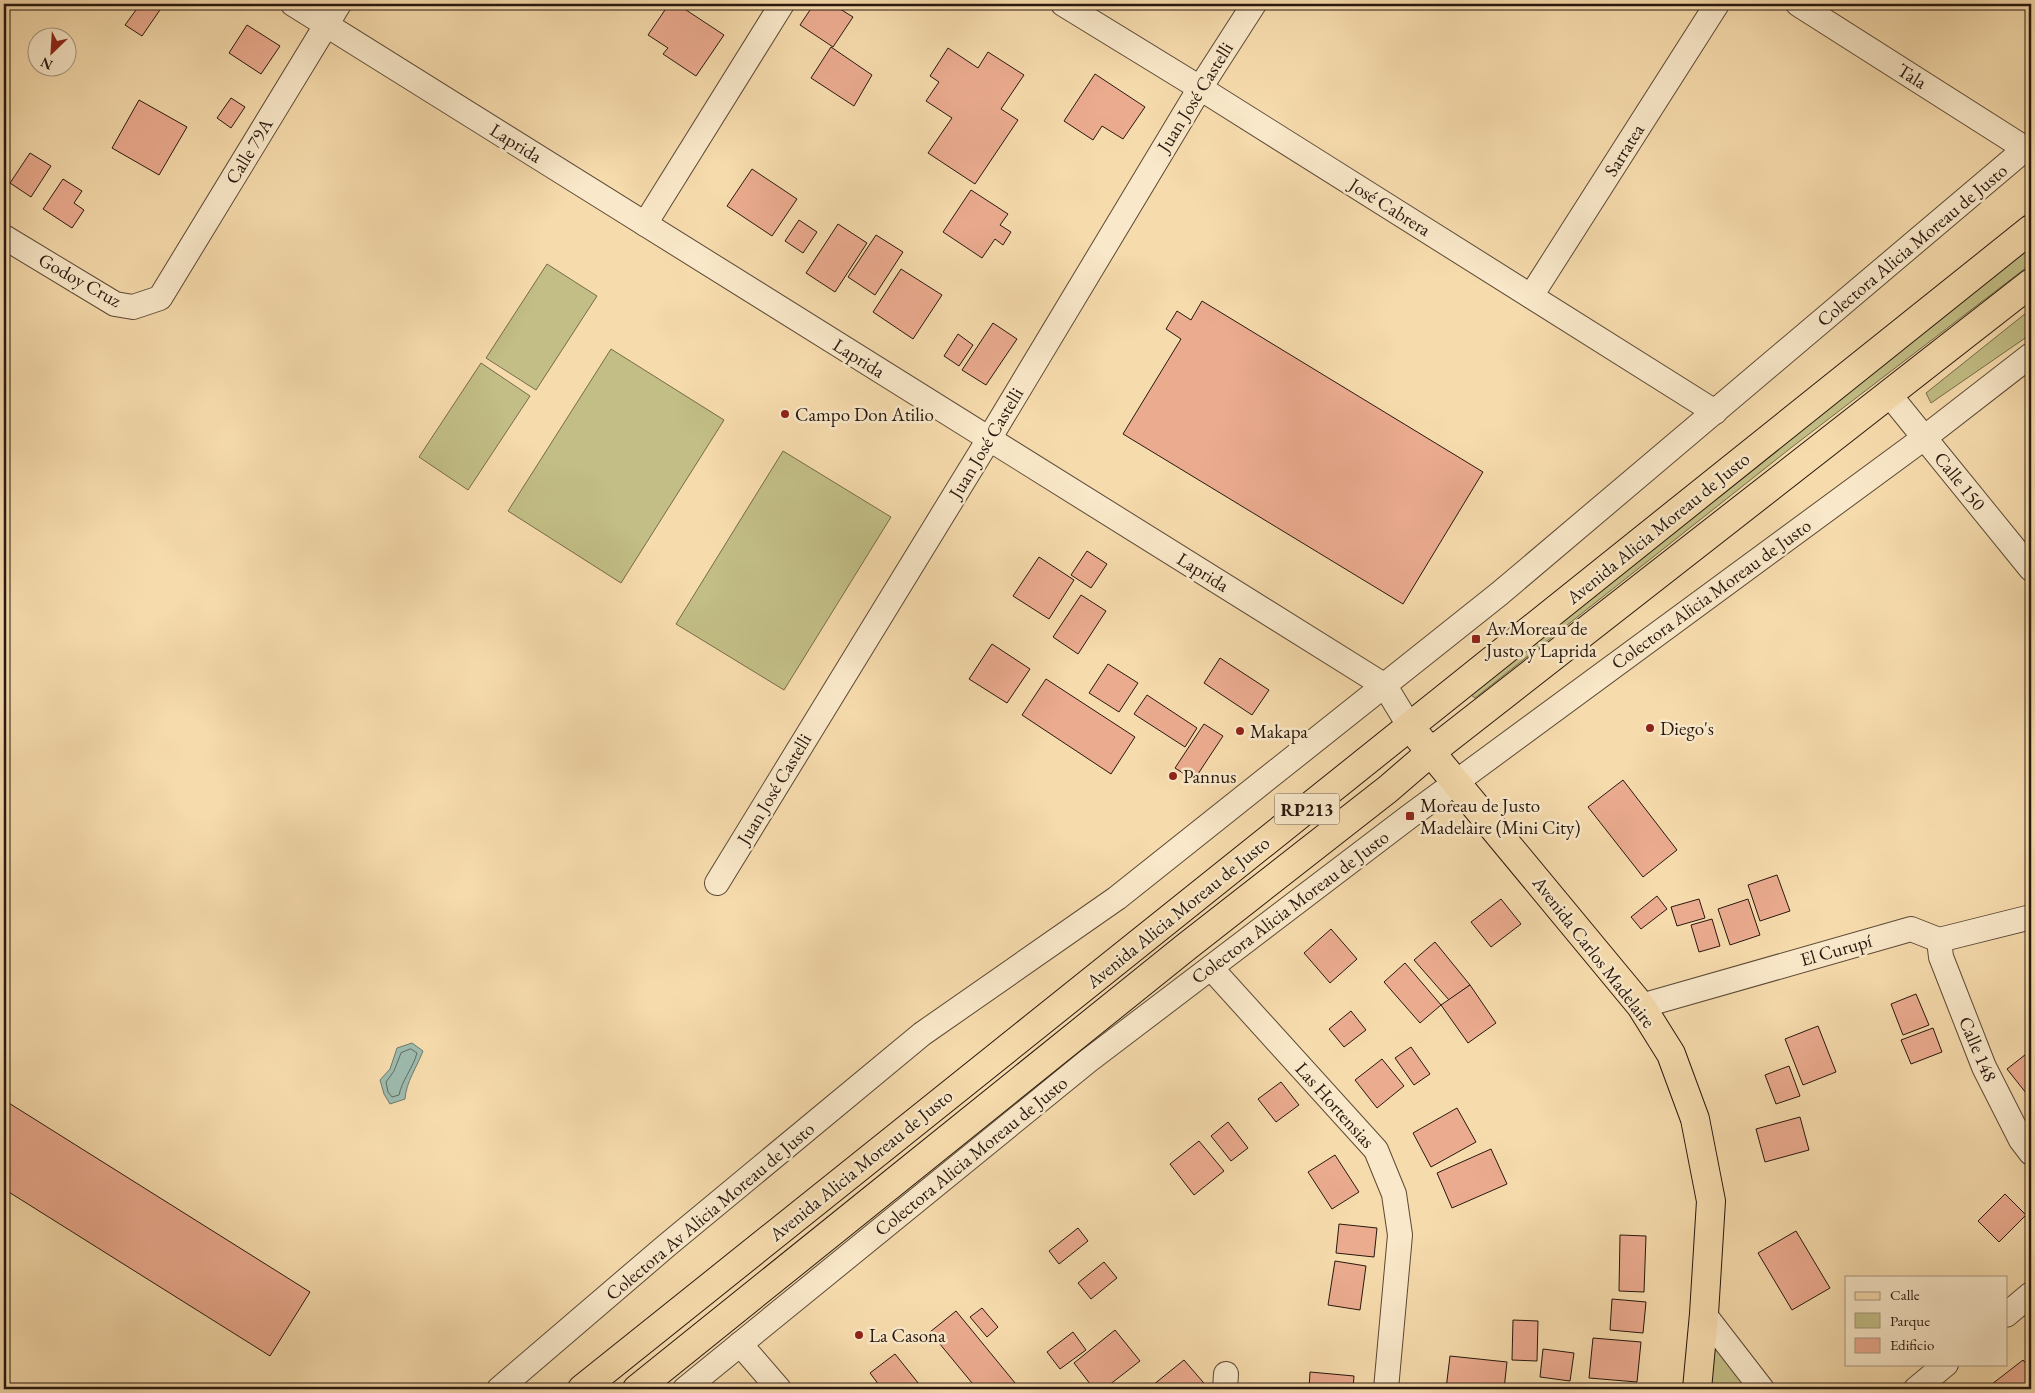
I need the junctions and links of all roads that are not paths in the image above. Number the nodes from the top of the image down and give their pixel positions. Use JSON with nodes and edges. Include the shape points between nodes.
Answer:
{"nodes":[{"id":1,"x":293,"y":4,"type":"edge"},
{"id":2,"x":339,"y":4,"type":"edge"},
{"id":3,"x":782,"y":4,"type":"edge"},
{"id":4,"x":1063,"y":4,"type":"edge"},
{"id":5,"x":1254,"y":4,"type":"edge"},
{"id":6,"x":1717,"y":4,"type":"edge"},
{"id":7,"x":1798,"y":4,"type":"edge"},
{"id":8,"x":327,"y":24,"type":"junction"},
{"id":9,"x":1200,"y":88,"type":"junction"},
{"id":10,"x":2028,"y":147,"type":"edge"},
{"id":11,"x":645,"y":224,"type":"junction"},
{"id":12,"x":2031,"y":229,"type":"edge"},
{"id":13,"x":4,"y":237,"type":"edge"},
{"id":14,"x":2031,"y":283,"type":"edge"},
{"id":15,"x":1531,"y":296,"type":"junction"},
{"id":16,"x":160,"y":298,"type":"joint"},
{"id":17,"x":2031,"y":355,"type":"edge"},
{"id":18,"x":1888,"y":393,"type":"junction"},
{"id":19,"x":1715,"y":412,"type":"junction"},
{"id":20,"x":1924,"y":438,"type":"junction"},
{"id":21,"x":989,"y":439,"type":"junction"},
{"id":22,"x":2031,"y":569,"type":"edge"},
{"id":23,"x":1385,"y":686,"type":"junction"},
{"id":24,"x":1410,"y":727,"type":"junction"},
{"id":25,"x":1431,"y":752,"type":"junction"},
{"id":26,"x":1456,"y":782,"type":"junction"},
{"id":27,"x":717,"y":883,"type":"dead end"},
{"id":28,"x":2031,"y":918,"type":"edge"},
{"id":29,"x":1939,"y":940,"type":"junction"},
{"id":30,"x":1210,"y":968,"type":"junction"},
{"id":31,"x":1641,"y":1006,"type":"junction"},
{"id":32,"x":922,"y":1034,"type":"joint"},
{"id":33,"x":2031,"y":1153,"type":"edge"},
{"id":34,"x":2031,"y":1294,"type":"edge"},
{"id":35,"x":2008,"y":1312,"type":"edge"},
{"id":36,"x":1704,"y":1314,"type":"junction"},
{"id":37,"x":740,"y":1344,"type":"junction"},
{"id":38,"x":1944,"y":1366,"type":"edge"},
{"id":39,"x":498,"y":1389,"type":"edge"},
{"id":40,"x":582,"y":1389,"type":"edge"},
{"id":41,"x":637,"y":1389,"type":"edge"},
{"id":42,"x":685,"y":1389,"type":"edge"},
{"id":43,"x":779,"y":1389,"type":"edge"},
{"id":44,"x":1386,"y":1389,"type":"edge"},
{"id":45,"x":1697,"y":1389,"type":"edge"},
{"id":46,"x":1762,"y":1389,"type":"edge"},
{"id":47,"x":1916,"y":1389,"type":"edge"}],
"edges":[{"from":1,"to":8,"type":"street","name":"Laprida"},
{"from":2,"to":8,"type":"street","name":"Calle 79A"},
{"from":3,"to":11,"type":"street"},
{"from":4,"to":9,"type":"street","name":"José Cabrera"},
{"from":5,"to":9,"type":"street","name":"Juan José Castelli"},
{"from":6,"to":15,"type":"street","name":"Sarratea"},
{"from":7,"to":10,"type":"street","name":"Tala"},
{"from":8,"to":11,"type":"street","name":"Laprida"},
{"from":8,"to":16,"type":"street","name":"Calle 79A"},
{"from":9,"to":15,"type":"street","name":"José Cabrera"},
{"from":9,"to":21,"type":"street","name":"Juan José Castelli"},
{"from":10,"to":19,"type":"street","name":"Colectora Alicia Moreau de Justo"},
{"from":11,"to":21,"type":"street","name":"Laprida"},
{"from":12,"to":24,"type":"main road","name":"Avenida Alicia Moreau de Justo","number":"RP213"},
{"from":13,"to":16,"type":"street","name":"Godoy Cruz","via":[[115,304],[133,307]]},
{"from":14,"to":18,"type":"main road","name":"Avenida Alicia Moreau de Justo","number":"RP213"},
{"from":15,"to":19,"type":"street","name":"José Cabrera"},
{"from":17,"to":20,"type":"street","name":"Colectora Alicia Moreau de Justo"},
{"from":18,"to":20,"type":"street","name":"Calle 150"},
{"from":18,"to":25,"type":"main road","name":"Avenida Alicia Moreau de Justo","number":"RP213"},
{"from":19,"to":23,"type":"street","name":"Colectora Alicia Moreau de Justo"},
{"from":20,"to":22,"type":"street","name":"Calle 150"},
{"from":20,"to":26,"type":"street","name":"Colectora Alicia Moreau de Justo"},
{"from":21,"to":23,"type":"street","name":"Laprida"},
{"from":21,"to":27,"type":"street","name":"Juan José Castelli"},
{"from":23,"to":24,"type":"street","name":"Laprida"},
{"from":23,"to":32,"type":"street","name":"Colectora Alicia Moreau de Justo","via":[[1117,898]]},
{"from":24,"to":25,"type":"main road","name":"Avenida Carlos Madelaire"},
{"from":24,"to":40,"type":"main road","name":"Avenida Alicia Moreau de Justo","number":"RP213"},
{"from":25,"to":26,"type":"main road","name":"Avenida Carlos Madelaire"},
{"from":25,"to":41,"type":"main road","name":"Avenida Alicia Moreau de Justo","number":"RP213"},
{"from":26,"to":30,"type":"street","name":"Colectora Alicia Moreau de Justo"},
{"from":26,"to":31,"type":"main road","name":"Avenida Carlos Madelaire"},
{"from":28,"to":29,"type":"street"},
{"from":29,"to":31,"type":"street","name":"El Curupí","via":[[1911,929]]},
{"from":29,"to":33,"type":"street","name":"Calle 148","via":[[1941,957],[1984,1067],[2021,1140]]},
{"from":30,"to":37,"type":"street","name":"Colectora Alicia Moreau de Justo","via":[[1088,1061]]},
{"from":30,"to":44,"type":"street","name":"Las Hortensias","via":[[1376,1150],[1391,1185],[1400,1235]]},
{"from":31,"to":36,"type":"main road","name":"Avenida Carlos Madelaire","via":[[1670,1054],[1695,1119],[1711,1201]]},
{"from":32,"to":39,"type":"street","name":"Colectora Av Alicia Moreau de Justo"},
{"from":34,"to":35,"type":"street"},
{"from":36,"to":45,"type":"main road","name":"Avenida Carlos Madelaire"},
{"from":36,"to":46,"type":"street"},
{"from":37,"to":42,"type":"street","name":"Colectora Alicia Moreau de Justo"},
{"from":37,"to":43,"type":"street"},
{"from":38,"to":47,"type":"street"}]}
